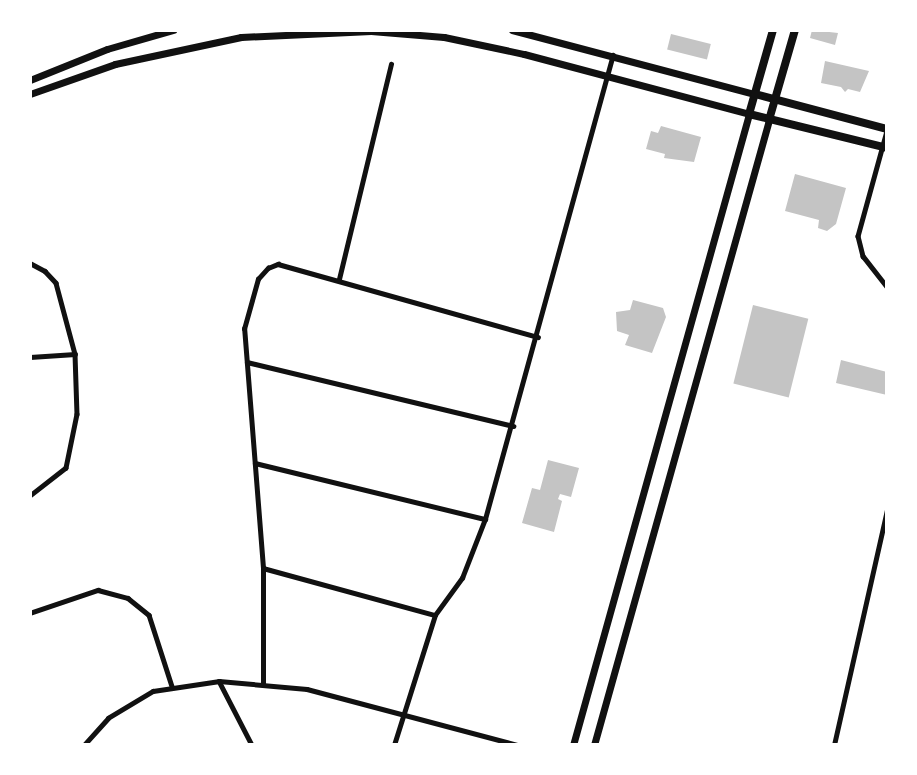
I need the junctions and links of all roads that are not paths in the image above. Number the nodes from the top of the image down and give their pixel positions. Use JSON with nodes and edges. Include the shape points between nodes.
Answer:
{"nodes":[{"id":1,"x":173,"y":30,"type":"edge"},
{"id":2,"x":512,"y":30,"type":"edge"},
{"id":3,"x":772,"y":30,"type":"edge"},
{"id":4,"x":795,"y":30,"type":"edge"},
{"id":5,"x":613,"y":55,"type":"junction"},
{"id":6,"x":391,"y":64,"type":"dead end"},
{"id":7,"x":608,"y":74,"type":"junction"},
{"id":8,"x":30,"y":80,"type":"edge"},
{"id":9,"x":30,"y":94,"type":"edge"},
{"id":10,"x":755,"y":94,"type":"junction"},
{"id":11,"x":775,"y":99,"type":"junction"},
{"id":12,"x":749,"y":114,"type":"junction"},
{"id":13,"x":769,"y":120,"type":"junction"},
{"id":14,"x":887,"y":130,"type":"edge"},
{"id":15,"x":884,"y":148,"type":"edge"},
{"id":16,"x":30,"y":262,"type":"edge"},
{"id":17,"x":339,"y":279,"type":"junction"},
{"id":18,"x":887,"y":287,"type":"edge"},
{"id":19,"x":538,"y":337,"type":"junction"},
{"id":20,"x":75,"y":354,"type":"junction"},
{"id":21,"x":30,"y":357,"type":"edge"},
{"id":22,"x":247,"y":362,"type":"junction"},
{"id":23,"x":513,"y":426,"type":"junction"},
{"id":24,"x":255,"y":464,"type":"junction"},
{"id":25,"x":30,"y":495,"type":"edge"},
{"id":26,"x":887,"y":509,"type":"edge"},
{"id":27,"x":485,"y":519,"type":"junction"},
{"id":28,"x":263,"y":568,"type":"junction"},
{"id":29,"x":30,"y":613,"type":"edge"},
{"id":30,"x":435,"y":615,"type":"junction"},
{"id":31,"x":219,"y":681,"type":"junction"},
{"id":32,"x":263,"y":682,"type":"junction"},
{"id":33,"x":172,"y":686,"type":"junction"},
{"id":34,"x":403,"y":715,"type":"junction"},
{"id":35,"x":84,"y":745,"type":"edge"},
{"id":36,"x":252,"y":745,"type":"edge"},
{"id":37,"x":394,"y":745,"type":"edge"},
{"id":38,"x":518,"y":745,"type":"edge"},
{"id":39,"x":573,"y":745,"type":"edge"},
{"id":40,"x":594,"y":745,"type":"edge"},
{"id":41,"x":834,"y":745,"type":"edge"}],
"edges":[{"from":1,"to":8,"type":"main road","via":[[107,49]]},
{"from":2,"to":5,"type":"main road"},
{"from":3,"to":10,"type":"main road"},
{"from":4,"to":11,"type":"main road"},
{"from":5,"to":7,"type":"street"},
{"from":5,"to":10,"type":"main road"},
{"from":6,"to":17,"type":"street"},
{"from":7,"to":9,"type":"main road","via":[[444,37],[371,31],[294,32],[179,49],[115,64]]},
{"from":7,"to":12,"type":"main road"},
{"from":7,"to":19,"type":"street"},
{"from":10,"to":11,"type":"main road"},
{"from":10,"to":12,"type":"main road"},
{"from":11,"to":13,"type":"main road"},
{"from":11,"to":14,"type":"main road"},
{"from":12,"to":13,"type":"main road"},
{"from":12,"to":39,"type":"main road"},
{"from":13,"to":15,"type":"main road"},
{"from":13,"to":40,"type":"main road"},
{"from":14,"to":15,"type":"street"},
{"from":15,"to":18,"type":"street","via":[[858,236],[862,256]]},
{"from":16,"to":20,"type":"street","via":[[56,283]]},
{"from":17,"to":19,"type":"street"},
{"from":17,"to":22,"type":"street","via":[[279,264],[268,268],[258,279],[244,329]]},
{"from":19,"to":23,"type":"street"},
{"from":20,"to":21,"type":"street"},
{"from":20,"to":25,"type":"street","via":[[77,414],[66,468]]},
{"from":22,"to":23,"type":"street"},
{"from":22,"to":24,"type":"street"},
{"from":23,"to":27,"type":"street"},
{"from":24,"to":27,"type":"street"},
{"from":24,"to":28,"type":"street"},
{"from":26,"to":41,"type":"street"},
{"from":27,"to":30,"type":"street","via":[[462,578]]},
{"from":28,"to":30,"type":"street"},
{"from":28,"to":32,"type":"street"},
{"from":29,"to":33,"type":"street","via":[[99,590],[128,598],[149,615]]},
{"from":30,"to":34,"type":"street"},
{"from":31,"to":32,"type":"street"},
{"from":31,"to":33,"type":"street"},
{"from":31,"to":36,"type":"street"},
{"from":32,"to":34,"type":"street","via":[[307,688]]},
{"from":33,"to":35,"type":"street","via":[[153,691],[108,718]]},
{"from":34,"to":37,"type":"street"},
{"from":34,"to":38,"type":"street"}]}
